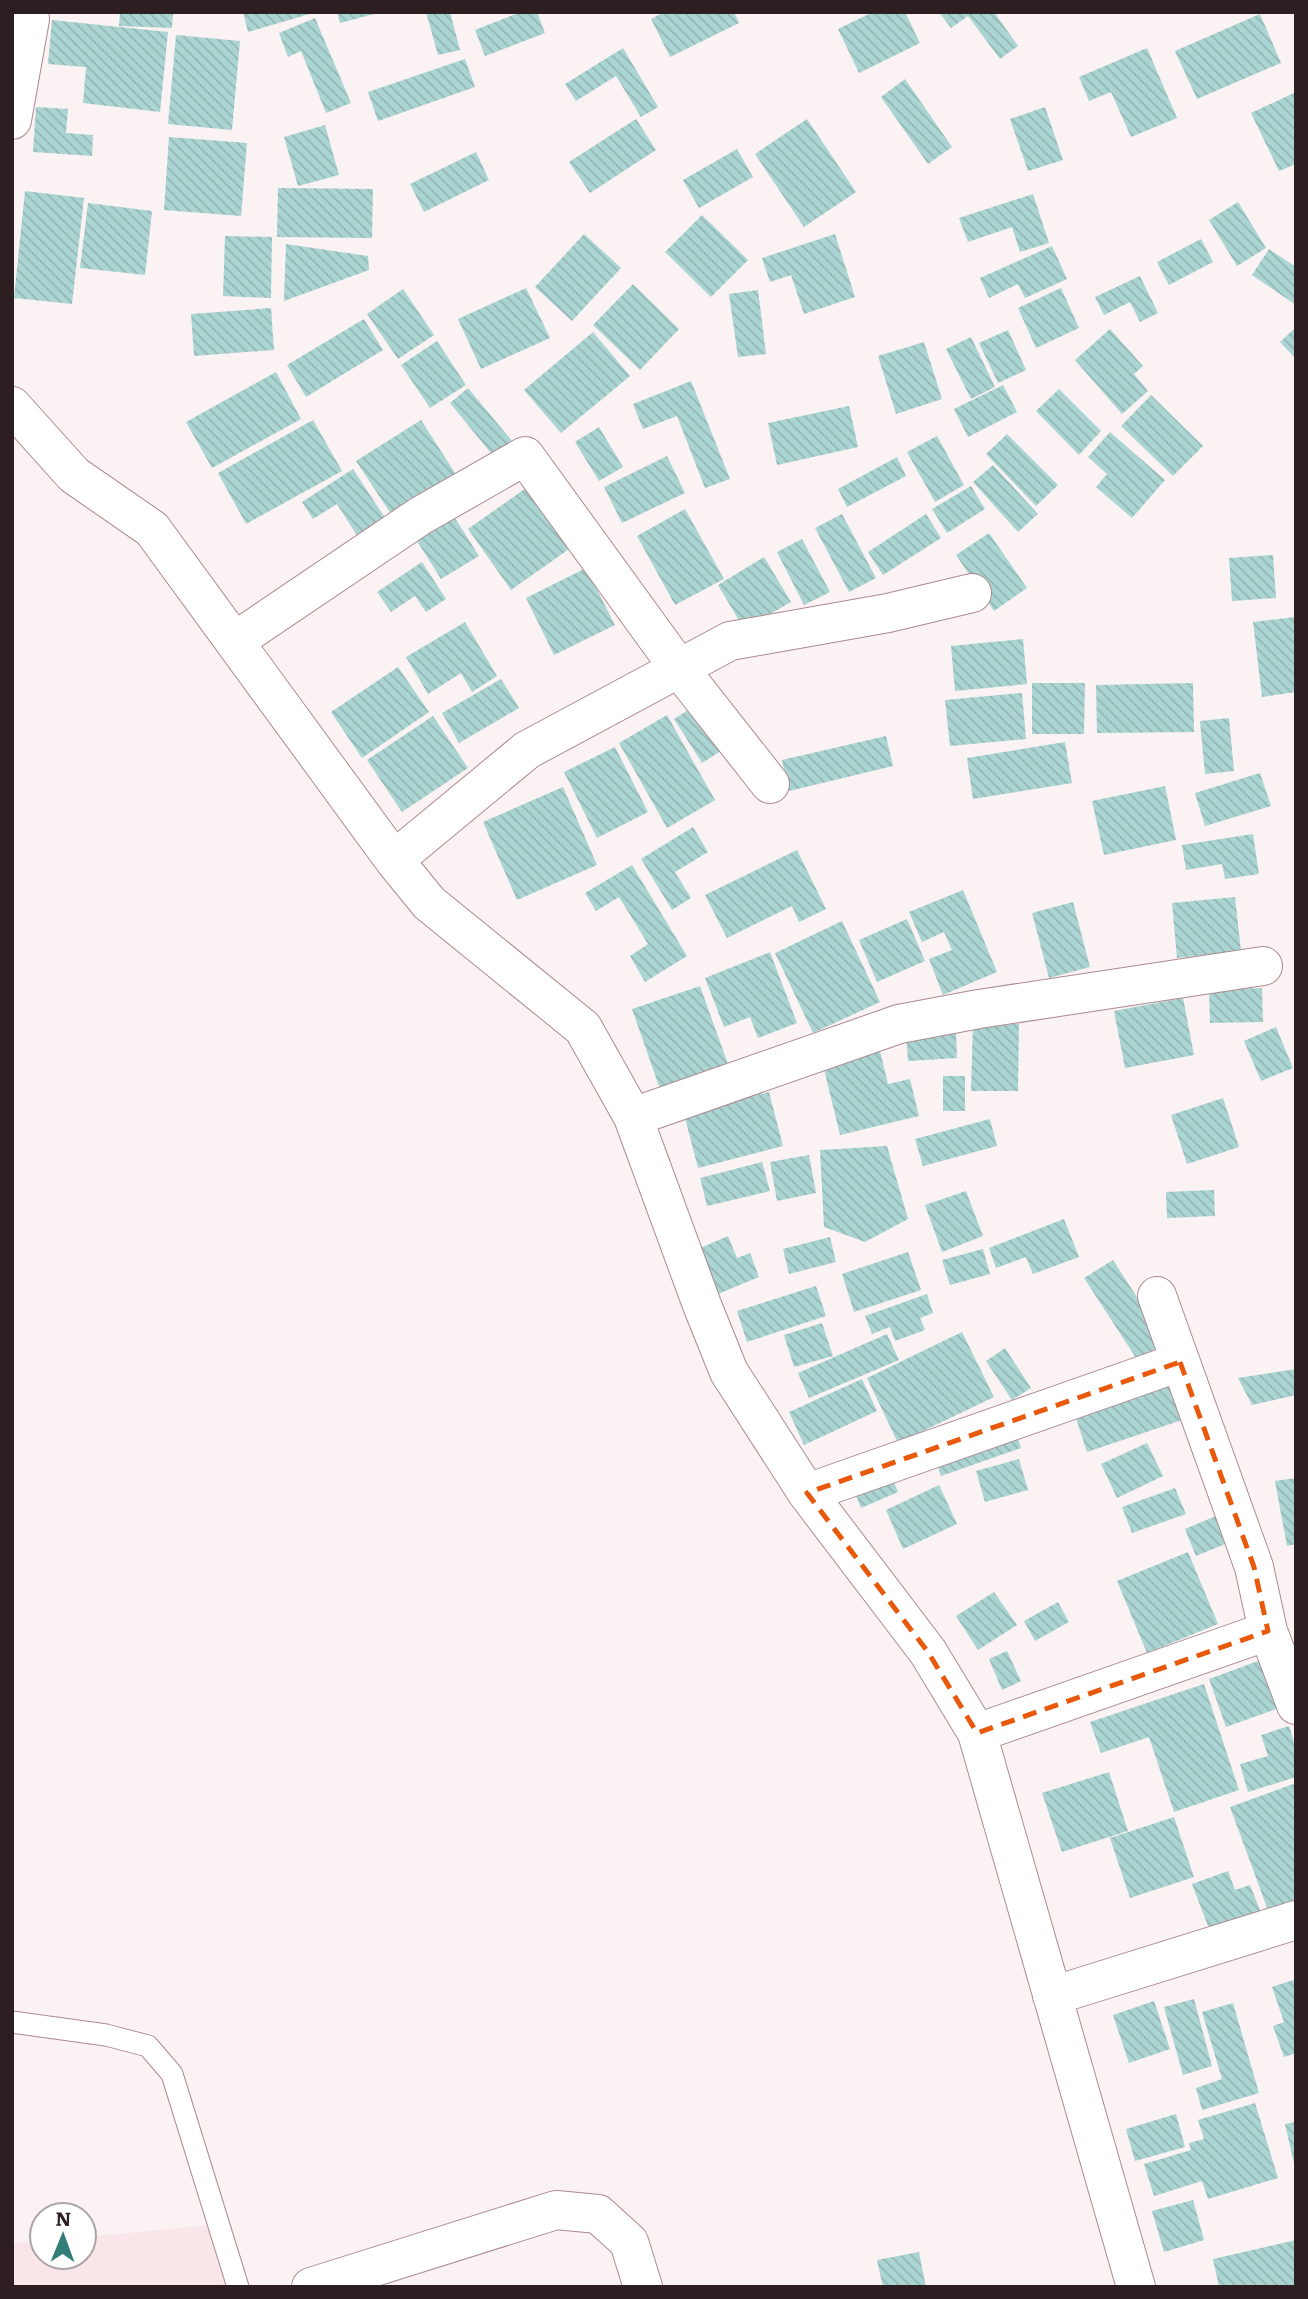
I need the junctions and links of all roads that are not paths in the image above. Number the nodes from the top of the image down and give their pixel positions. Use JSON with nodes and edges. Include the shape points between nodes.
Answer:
{"nodes":[{"id":1,"x":29,"y":12,"type":"edge"},
{"id":2,"x":12,"y":120,"type":"edge"},
{"id":3,"x":12,"y":406,"type":"edge"},
{"id":4,"x":972,"y":593,"type":"dead end"},
{"id":5,"x":235,"y":641,"type":"junction"},
{"id":6,"x":678,"y":667,"type":"junction"},
{"id":7,"x":769,"y":784,"type":"dead end"},
{"id":8,"x":394,"y":860,"type":"junction"},
{"id":9,"x":1263,"y":966,"type":"dead end"},
{"id":10,"x":633,"y":1117,"type":"junction"},
{"id":11,"x":1157,"y":1296,"type":"dead end"},
{"id":12,"x":1180,"y":1362,"type":"junction"},
{"id":13,"x":807,"y":1493,"type":"junction"},
{"id":14,"x":1268,"y":1631,"type":"junction"},
{"id":15,"x":1296,"y":1705,"type":"edge"},
{"id":16,"x":977,"y":1733,"type":"junction"},
{"id":17,"x":1296,"y":1920,"type":"edge"},
{"id":18,"x":1052,"y":1996,"type":"junction"},
{"id":19,"x":12,"y":2022,"type":"edge"},
{"id":20,"x":238,"y":2287,"type":"edge"},
{"id":21,"x":311,"y":2287,"type":"edge"},
{"id":22,"x":643,"y":2287,"type":"edge"},
{"id":23,"x":1136,"y":2287,"type":"edge"}],
"edges":[{"from":1,"to":2,"type":"street"},
{"from":3,"to":5,"type":"street","via":[[74,475],[152,528]]},
{"from":4,"to":6,"type":"street","via":[[730,641]]},
{"from":5,"to":6,"type":"street","via":[[420,516],[525,456]]},
{"from":5,"to":8,"type":"street"},
{"from":6,"to":7,"type":"street"},
{"from":6,"to":8,"type":"street","via":[[527,750]]},
{"from":8,"to":10,"type":"street","via":[[429,904],[583,1028]]},
{"from":9,"to":10,"type":"street","via":[[899,1024]]},
{"from":10,"to":13,"type":"street","via":[[729,1372]]},
{"from":11,"to":12,"type":"street"},
{"from":12,"to":13,"type":"street"},
{"from":12,"to":14,"type":"street","via":[[1254,1567]]},
{"from":13,"to":16,"type":"street","via":[[928,1652]]},
{"from":14,"to":15,"type":"street"},
{"from":14,"to":16,"type":"street"},
{"from":16,"to":18,"type":"street"},
{"from":17,"to":18,"type":"street"},
{"from":18,"to":23,"type":"street"},
{"from":19,"to":20,"type":"lane","via":[[106,2035],[148,2046],[172,2074]]},
{"from":21,"to":22,"type":"street","via":[[556,2210],[598,2214],[629,2242]]}]}
